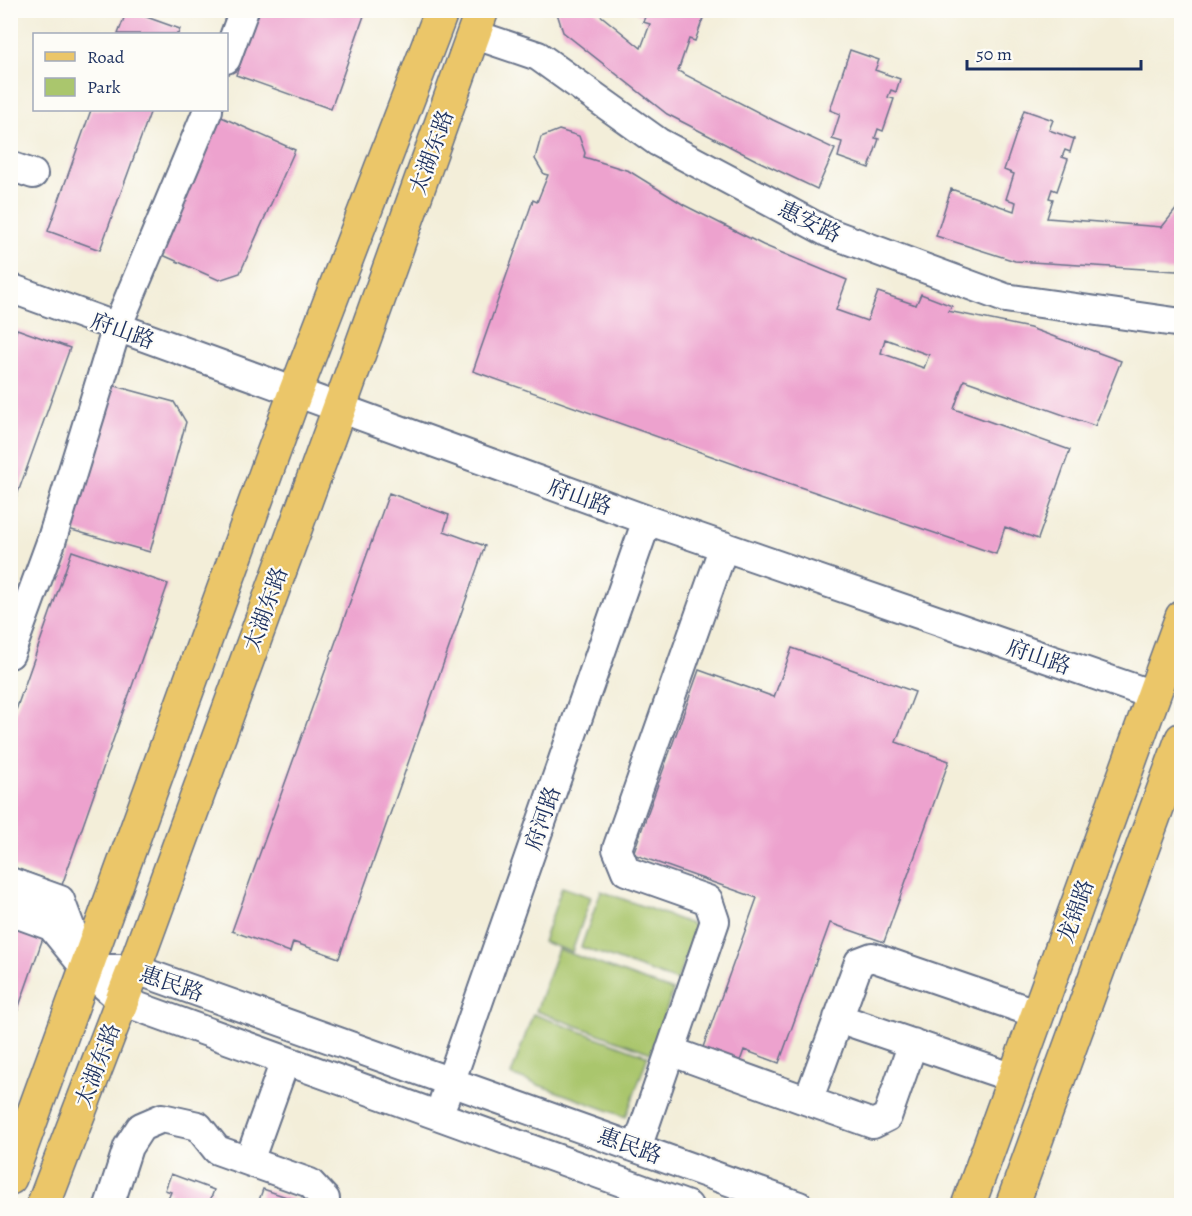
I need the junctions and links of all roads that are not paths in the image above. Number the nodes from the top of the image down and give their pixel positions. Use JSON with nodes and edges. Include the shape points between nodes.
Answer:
{"nodes":[{"id":1,"x":244,"y":10,"type":"edge"},
{"id":2,"x":442,"y":10,"type":"edge"},
{"id":3,"x":477,"y":22,"type":"edge"},
{"id":4,"x":228,"y":54,"type":"edge"},
{"id":5,"x":208,"y":111,"type":"edge"},
{"id":6,"x":10,"y":288,"type":"edge"},
{"id":7,"x":1182,"y":323,"type":"edge"},
{"id":8,"x":117,"y":327,"type":"junction"},
{"id":9,"x":295,"y":393,"type":"junction"},
{"id":10,"x":339,"y":409,"type":"junction"},
{"id":11,"x":647,"y":520,"type":"junction"},
{"id":12,"x":724,"y":546,"type":"junction"},
{"id":13,"x":708,"y":591,"type":"junction"},
{"id":14,"x":1182,"y":617,"type":"edge"},
{"id":15,"x":10,"y":654,"type":"edge"},
{"id":16,"x":1153,"y":695,"type":"junction"},
{"id":17,"x":647,"y":706,"type":"dead end"},
{"id":18,"x":1182,"y":739,"type":"edge"},
{"id":19,"x":10,"y":882,"type":"edge"},
{"id":20,"x":10,"y":911,"type":"edge"},
{"id":21,"x":87,"y":969,"type":"junction"},
{"id":22,"x":134,"y":969,"type":"junction"},
{"id":23,"x":122,"y":1001,"type":"junction"},
{"id":24,"x":1038,"y":1014,"type":"junction"},
{"id":25,"x":838,"y":1018,"type":"junction"},
{"id":26,"x":913,"y":1043,"type":"junction"},
{"id":27,"x":670,"y":1051,"type":"junction"},
{"id":28,"x":285,"y":1061,"type":"junction"},
{"id":29,"x":1014,"y":1078,"type":"junction"},
{"id":30,"x":450,"y":1081,"type":"junction"},
{"id":31,"x":808,"y":1101,"type":"junction"},
{"id":32,"x":438,"y":1116,"type":"junction"},
{"id":33,"x":637,"y":1148,"type":"junction"},
{"id":34,"x":249,"y":1161,"type":"junction"},
{"id":35,"x":10,"y":1178,"type":"edge"},
{"id":36,"x":43,"y":1206,"type":"edge"},
{"id":37,"x":109,"y":1206,"type":"edge"},
{"id":38,"x":325,"y":1206,"type":"edge"},
{"id":39,"x":688,"y":1206,"type":"edge"},
{"id":40,"x":799,"y":1206,"type":"edge"},
{"id":41,"x":968,"y":1206,"type":"edge"},
{"id":42,"x":1012,"y":1206,"type":"edge"}],
"edges":[{"from":1,"to":4,"type":"street"},
{"from":2,"to":9,"type":"main road","name":"太湖东路"},
{"from":3,"to":7,"type":"street","name":"惠安路","via":[[538,56],[658,142],[827,232],[1005,298]]},
{"from":3,"to":10,"type":"main road","name":"太湖东路"},
{"from":5,"to":8,"type":"street"},
{"from":6,"to":8,"type":"street","name":"府山路"},
{"from":8,"to":9,"type":"street","name":"府山路"},
{"from":8,"to":15,"type":"street","via":[[51,542]]},
{"from":9,"to":10,"type":"street","name":"府山路"},
{"from":9,"to":21,"type":"main road","name":"太湖东路"},
{"from":10,"to":11,"type":"street","name":"府山路"},
{"from":10,"to":22,"type":"main road","name":"太湖东路"},
{"from":11,"to":12,"type":"street","name":"府山路"},
{"from":11,"to":30,"type":"street","name":"府河路"},
{"from":12,"to":13,"type":"street"},
{"from":12,"to":16,"type":"street","name":"府山路"},
{"from":13,"to":17,"type":"street","via":[[677,622]]},
{"from":13,"to":27,"type":"street","via":[[617,849],[626,871],[708,900],[715,921]]},
{"from":14,"to":16,"type":"main road","name":"龙锦路"},
{"from":16,"to":24,"type":"main road","name":"龙锦路"},
{"from":18,"to":42,"type":"main road","name":"龙锦路"},
{"from":19,"to":21,"type":"street","via":[[60,900]]},
{"from":20,"to":21,"type":"street","via":[[51,926]]},
{"from":21,"to":22,"type":"street","name":"惠民路"},
{"from":21,"to":23,"type":"street","name":"惠民路"},
{"from":21,"to":35,"type":"main road","name":"太湖东路"},
{"from":22,"to":23,"type":"main road","name":"太湖东路"},
{"from":22,"to":30,"type":"street","name":"惠民路"},
{"from":23,"to":28,"type":"street","name":"惠民路"},
{"from":23,"to":36,"type":"main road","name":"太湖东路"},
{"from":24,"to":25,"type":"street","via":[[872,957],[858,962]]},
{"from":24,"to":29,"type":"main road","name":"龙锦路"},
{"from":25,"to":26,"type":"street"},
{"from":25,"to":31,"type":"street"},
{"from":26,"to":29,"type":"street"},
{"from":26,"to":31,"type":"street","via":[[887,1117],[873,1124]]},
{"from":27,"to":31,"type":"street"},
{"from":27,"to":33,"type":"street"},
{"from":28,"to":32,"type":"street","name":"惠民路"},
{"from":28,"to":34,"type":"street"},
{"from":29,"to":41,"type":"main road","name":"龙锦路"},
{"from":30,"to":32,"type":"street","name":"府河路"},
{"from":30,"to":33,"type":"street","name":"惠民路"},
{"from":32,"to":39,"type":"street","name":"惠民路"},
{"from":33,"to":40,"type":"street","name":"惠民路"},
{"from":34,"to":37,"type":"street","via":[[217,1150],[198,1126],[162,1118],[141,1127],[128,1147]]},
{"from":34,"to":38,"type":"street","via":[[310,1183],[325,1199]]}]}
